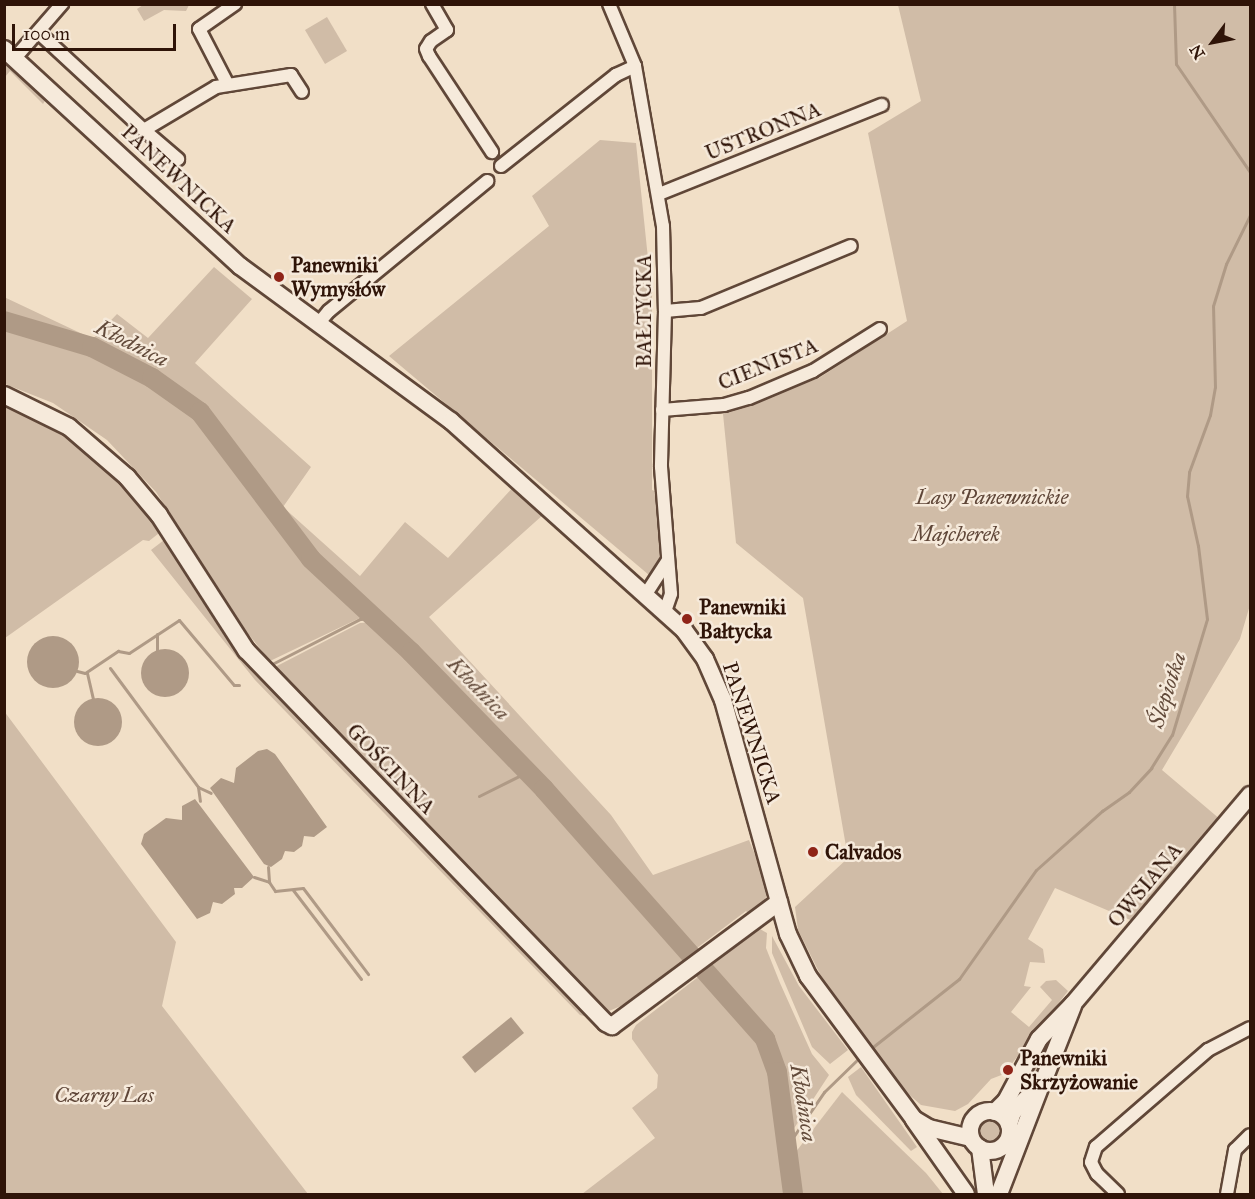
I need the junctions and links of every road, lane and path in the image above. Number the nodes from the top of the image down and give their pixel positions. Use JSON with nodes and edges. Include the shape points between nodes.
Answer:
{"nodes":[{"id":1,"x":62,"y":4,"type":"edge"},
{"id":2,"x":235,"y":4,"type":"edge"},
{"id":3,"x":432,"y":4,"type":"edge"},
{"id":4,"x":609,"y":4,"type":"edge"},
{"id":5,"x":38,"y":32,"type":"junction"},
{"id":6,"x":10,"y":54,"type":"edge"},
{"id":7,"x":635,"y":66,"type":"junction"},
{"id":8,"x":228,"y":85,"type":"junction"},
{"id":9,"x":302,"y":92,"type":"dead end"},
{"id":10,"x":882,"y":105,"type":"dead end"},
{"id":11,"x":144,"y":130,"type":"junction"},
{"id":12,"x":492,"y":152,"type":"dead end"},
{"id":13,"x":178,"y":159,"type":"dead end"},
{"id":14,"x":501,"y":166,"type":"dead end"},
{"id":15,"x":487,"y":181,"type":"dead end"},
{"id":16,"x":659,"y":194,"type":"junction"},
{"id":17,"x":851,"y":246,"type":"dead end"},
{"id":18,"x":666,"y":311,"type":"junction"},
{"id":19,"x":318,"y":324,"type":"junction"},
{"id":20,"x":880,"y":328,"type":"dead end"},
{"id":21,"x":4,"y":395,"type":"edge"},
{"id":22,"x":662,"y":410,"type":"junction"},
{"id":23,"x":668,"y":559,"type":"junction"},
{"id":24,"x":646,"y":594,"type":"junction"},
{"id":25,"x":665,"y":611,"type":"junction"},
{"id":26,"x":1251,"y":795,"type":"edge"},
{"id":27,"x":779,"y":902,"type":"junction"},
{"id":28,"x":1251,"y":1028,"type":"edge"},
{"id":29,"x":1055,"y":1032,"type":"junction"},
{"id":30,"x":1043,"y":1082,"type":"junction"},
{"id":31,"x":994,"y":1112,"type":"junction"},
{"id":32,"x":911,"y":1115,"type":"junction"},
{"id":33,"x":974,"y":1119,"type":"junction"},
{"id":34,"x":1009,"y":1124,"type":"junction"},
{"id":35,"x":1251,"y":1135,"type":"edge"},
{"id":36,"x":976,"y":1143,"type":"junction"},
{"id":37,"x":1000,"y":1149,"type":"junction"},
{"id":38,"x":966,"y":1194,"type":"edge"},
{"id":39,"x":986,"y":1194,"type":"edge"},
{"id":40,"x":998,"y":1194,"type":"edge"},
{"id":41,"x":1118,"y":1194,"type":"edge"},
{"id":42,"x":1227,"y":1194,"type":"edge"}],
"edges":[{"from":1,"to":5,"type":"street","name":"PANEWNICKA"},
{"from":2,"to":8,"type":"street","via":[[199,29]]},
{"from":3,"to":12,"type":"street","via":[[447,30],[426,49]]},
{"from":4,"to":7,"type":"street","name":"BAŁTYCKA"},
{"from":5,"to":6,"type":"street","name":"PANEWNICKA"},
{"from":5,"to":11,"type":"street","name":"PANEWNICKA"},
{"from":6,"to":19,"type":"street","name":"PANEWNICKA","via":[[240,266]]},
{"from":7,"to":14,"type":"street","via":[[616,75]]},
{"from":7,"to":16,"type":"street","name":"BAŁTYCKA"},
{"from":8,"to":9,"type":"street","name":"PANEWNICKA","via":[[291,75]]},
{"from":8,"to":11,"type":"street","name":"PANEWNICKA","via":[[198,96]]},
{"from":10,"to":16,"type":"street","name":"USTRONNA"},
{"from":11,"to":13,"type":"street","name":"PANEWNICKA"},
{"from":15,"to":19,"type":"street"},
{"from":16,"to":18,"type":"street","name":"BAŁTYCKA"},
{"from":17,"to":18,"type":"street","via":[[701,308]]},
{"from":18,"to":22,"type":"street","name":"BAŁTYCKA"},
{"from":19,"to":24,"type":"street","name":"PANEWNICKA","via":[[444,415]]},
{"from":20,"to":22,"type":"street","name":"CIENISTA","via":[[813,371],[749,398],[724,405]]},
{"from":21,"to":27,"type":"street","name":"GOŚCINNA","via":[[69,427],[127,477],[159,515],[246,650],[606,1023],[612,1026]]},
{"from":22,"to":23,"type":"street","name":"BAŁTYCKA","via":[[661,494]]},
{"from":23,"to":24,"type":"street"},
{"from":23,"to":25,"type":"street","name":"BAŁTYCKA","via":[[671,599]]},
{"from":24,"to":25,"type":"street","name":"PANEWNICKA"},
{"from":25,"to":27,"type":"street","name":"PANEWNICKA","via":[[694,642],[718,688]]},
{"from":26,"to":29,"type":"street","name":"OWSIANA","via":[[1073,1004]]},
{"from":27,"to":32,"type":"street","name":"PANEWNICKA","via":[[804,970]]},
{"from":28,"to":41,"type":"street","via":[[1208,1050],[1096,1147],[1091,1162],[1102,1180]]},
{"from":29,"to":30,"type":"street","name":"OWSIANA"},
{"from":29,"to":31,"type":"street","name":"OWSIANA","via":[[1033,1049],[1006,1101]]},
{"from":30,"to":34,"type":"street","name":"OWSIANA","via":[[1013,1112]]},
{"from":30,"to":40,"type":"street"},
{"from":31,"to":33,"type":"street","via":[[983,1112]]},
{"from":31,"to":34,"type":"street"},
{"from":32,"to":33,"type":"street","via":[[955,1122]]},
{"from":32,"to":36,"type":"street","name":"PANEWNICKA","via":[[929,1128]]},
{"from":32,"to":38,"type":"street"},
{"from":33,"to":36,"type":"street"},
{"from":34,"to":37,"type":"street","via":[[1010,1136]]},
{"from":35,"to":42,"type":"street","via":[[1235,1150]]},
{"from":36,"to":37,"type":"street"},
{"from":36,"to":39,"type":"street"},
{"from":37,"to":40,"type":"street","via":[[996,1157]]}]}
